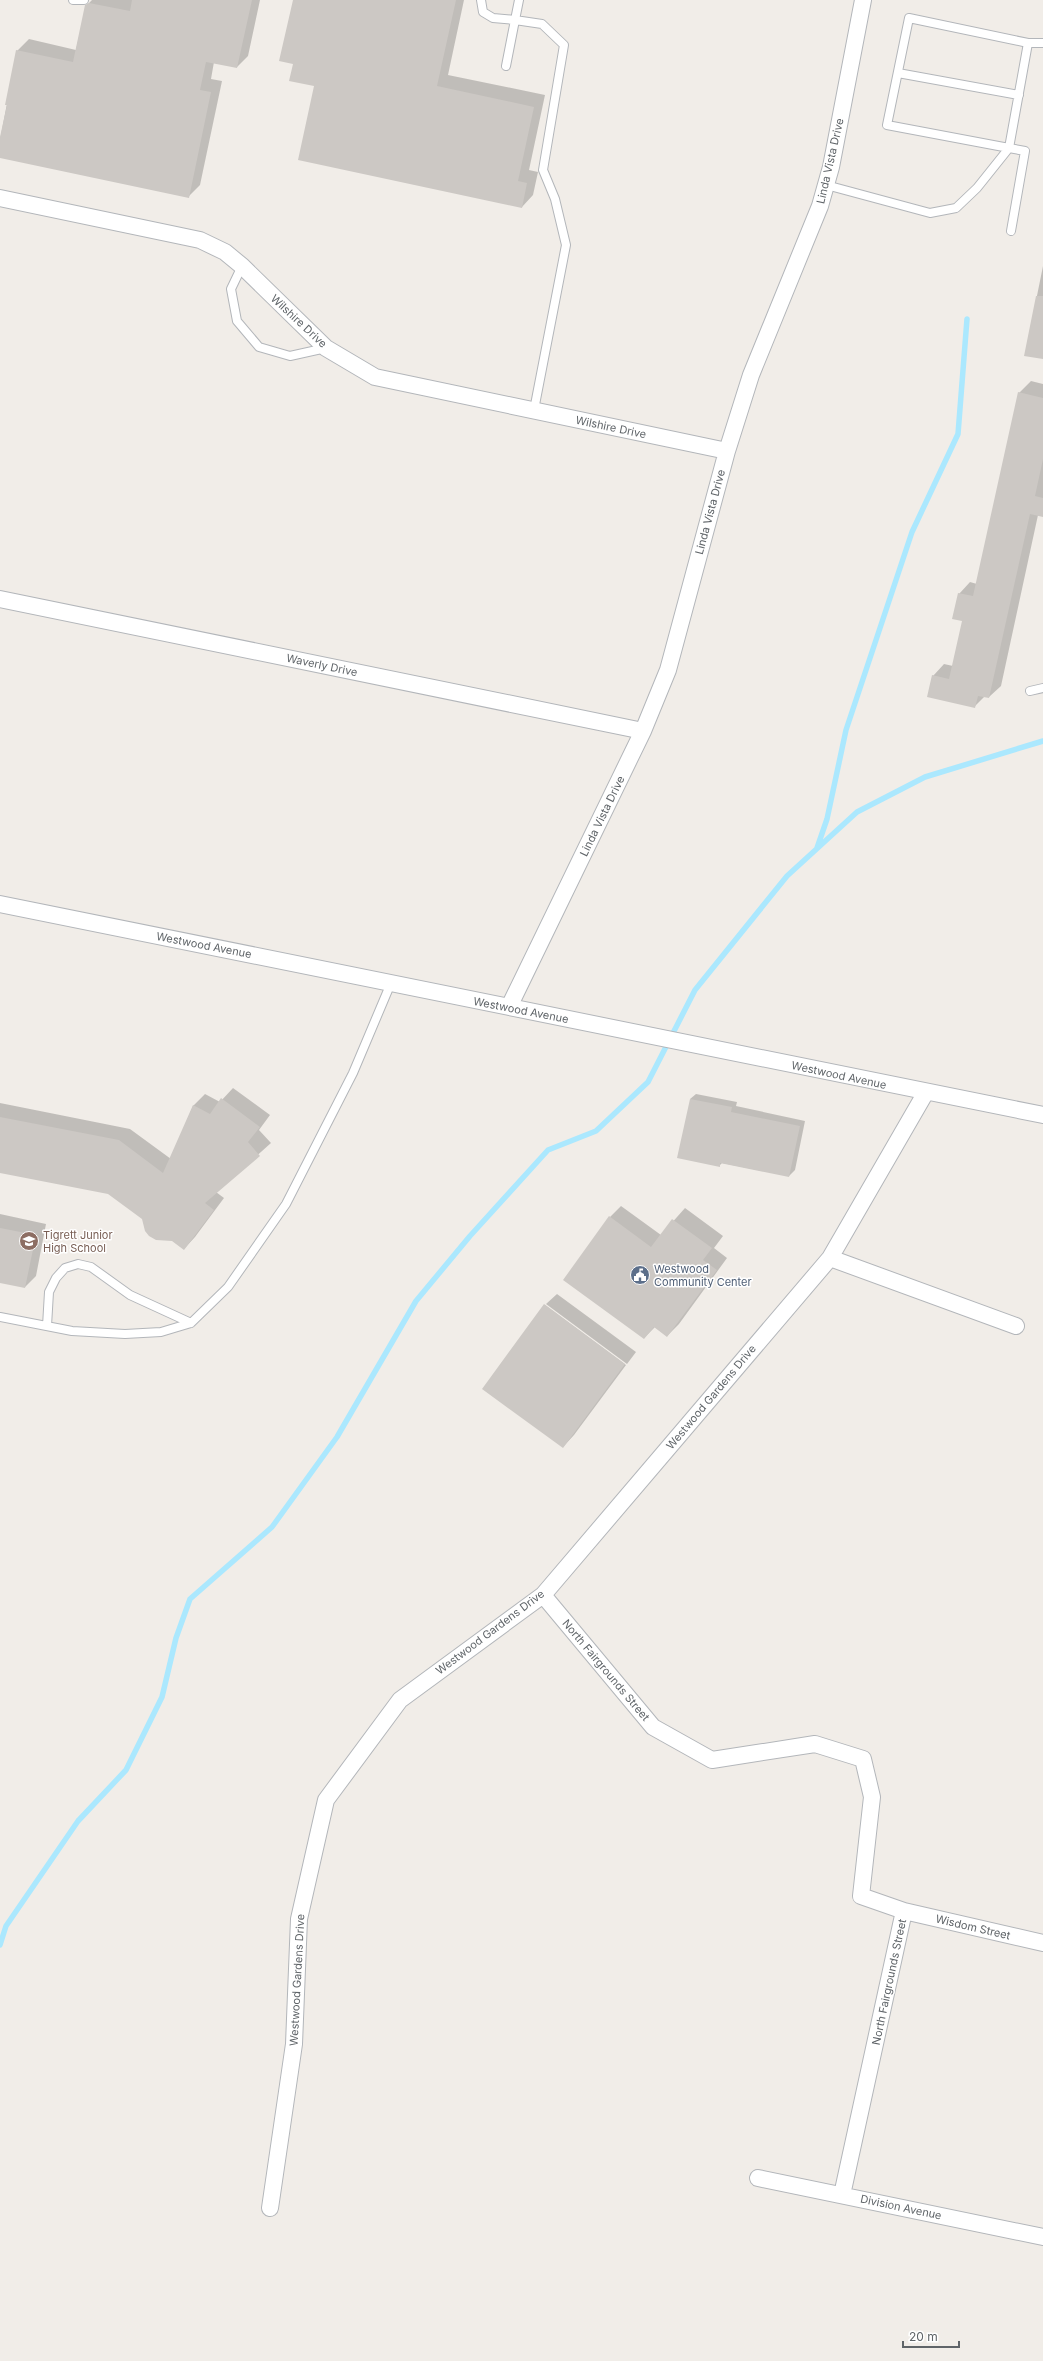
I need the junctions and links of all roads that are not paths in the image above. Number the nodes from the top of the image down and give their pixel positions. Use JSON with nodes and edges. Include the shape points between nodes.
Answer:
{"nodes":[{"id":1,"x":73,"y":0,"type":"edge"},
{"id":2,"x":84,"y":0,"type":"edge"},
{"id":3,"x":481,"y":0,"type":"edge"},
{"id":4,"x":519,"y":0,"type":"edge"},
{"id":5,"x":863,"y":0,"type":"edge"},
{"id":6,"x":515,"y":20,"type":"junction"},
{"id":7,"x":1028,"y":43,"type":"junction"},
{"id":8,"x":1043,"y":43,"type":"edge"},
{"id":9,"x":506,"y":66,"type":"dead end"},
{"id":10,"x":898,"y":73,"type":"junction"},
{"id":11,"x":1019,"y":95,"type":"junction"},
{"id":12,"x":1009,"y":148,"type":"junction"},
{"id":13,"x":826,"y":185,"type":"junction"},
{"id":14,"x":0,"y":198,"type":"edge"},
{"id":15,"x":1011,"y":231,"type":"dead end"},
{"id":16,"x":242,"y":266,"type":"junction"},
{"id":17,"x":326,"y":348,"type":"junction"},
{"id":18,"x":534,"y":410,"type":"junction"},
{"id":19,"x":726,"y":451,"type":"junction"},
{"id":20,"x":0,"y":599,"type":"edge"},
{"id":21,"x":1043,"y":688,"type":"edge"},
{"id":22,"x":1030,"y":691,"type":"dead end"},
{"id":23,"x":643,"y":731,"type":"junction"},
{"id":24,"x":0,"y":904,"type":"edge"},
{"id":25,"x":391,"y":983,"type":"junction"},
{"id":26,"x":510,"y":1007,"type":"junction"},
{"id":27,"x":926,"y":1092,"type":"junction"},
{"id":28,"x":1043,"y":1115,"type":"edge"},
{"id":29,"x":830,"y":1258,"type":"junction"},
{"id":30,"x":0,"y":1317,"type":"edge"},
{"id":31,"x":191,"y":1323,"type":"junction"},
{"id":32,"x":47,"y":1326,"type":"junction"},
{"id":33,"x":1016,"y":1326,"type":"dead end"},
{"id":34,"x":543,"y":1595,"type":"junction"},
{"id":35,"x":904,"y":1911,"type":"junction"},
{"id":36,"x":1043,"y":1943,"type":"edge"},
{"id":37,"x":758,"y":2178,"type":"dead end"},
{"id":38,"x":842,"y":2195,"type":"junction"},
{"id":39,"x":270,"y":2208,"type":"dead end"},
{"id":40,"x":1043,"y":2237,"type":"edge"}],
"edges":[{"from":1,"to":2,"type":"lane"},
{"from":3,"to":6,"type":"lane","via":[[483,12],[493,18]]},
{"from":4,"to":6,"type":"lane"},
{"from":5,"to":13,"type":"street","name":"Linda Vista Drive"},
{"from":6,"to":9,"type":"lane"},
{"from":6,"to":18,"type":"lane","via":[[542,24],[564,45],[543,170],[555,199],[566,245]]},
{"from":7,"to":8,"type":"lane"},
{"from":7,"to":10,"type":"lane","via":[[908,18]]},
{"from":7,"to":11,"type":"lane"},
{"from":10,"to":11,"type":"lane"},
{"from":10,"to":12,"type":"lane","via":[[888,125]]},
{"from":11,"to":12,"type":"lane"},
{"from":12,"to":13,"type":"lane","via":[[977,188],[956,208],[930,213]]},
{"from":12,"to":15,"type":"lane","via":[[1025,152]]},
{"from":13,"to":19,"type":"street","name":"Linda Vista Drive","via":[[820,206],[751,375]]},
{"from":14,"to":16,"type":"street","name":"Wilshire Drive","via":[[200,240],[225,252]]},
{"from":16,"to":17,"type":"street","name":"Wilshire Drive"},
{"from":16,"to":17,"type":"lane","via":[[231,289],[237,321],[259,348],[290,356]]},
{"from":17,"to":18,"type":"street","name":"Wilshire Drive","via":[[374,377]]},
{"from":18,"to":19,"type":"street","name":"Wilshire Drive"},
{"from":19,"to":23,"type":"street","name":"Linda Vista Drive","via":[[668,670]]},
{"from":20,"to":23,"type":"street","name":"Waverly Drive"},
{"from":21,"to":22,"type":"lane"},
{"from":23,"to":26,"type":"street","name":"Linda Vista Drive"},
{"from":24,"to":25,"type":"street","name":"Westwood Avenue"},
{"from":25,"to":26,"type":"street","name":"Westwood Avenue"},
{"from":25,"to":31,"type":"lane","via":[[353,1073],[286,1204],[228,1287]]},
{"from":26,"to":27,"type":"street","name":"Westwood Avenue"},
{"from":27,"to":28,"type":"street","name":"Westwood Avenue"},
{"from":27,"to":29,"type":"street","name":"Westwood Gardens Drive"},
{"from":29,"to":33,"type":"street"},
{"from":29,"to":34,"type":"street","name":"Westwood Gardens Drive"},
{"from":30,"to":32,"type":"lane"},
{"from":31,"to":32,"type":"lane","via":[[161,1332],[125,1334]]},
{"from":31,"to":32,"type":"lane","via":[[130,1295],[90,1266],[78,1264],[65,1268],[56,1278],[49,1292]]},
{"from":34,"to":35,"type":"street","name":"North Fairgrounds Street","via":[[653,1727],[712,1760],[815,1744],[863,1759],[872,1798],[861,1896]]},
{"from":34,"to":39,"type":"street","name":"Westwood Gardens Drive","via":[[400,1700],[326,1800],[299,1919],[294,2044]]},
{"from":35,"to":36,"type":"street","name":"Wisdom Street"},
{"from":35,"to":38,"type":"street","name":"North Fairgrounds Street"},
{"from":37,"to":38,"type":"street","name":"Division Avenue"},
{"from":38,"to":40,"type":"street","name":"Division Avenue"}]}
